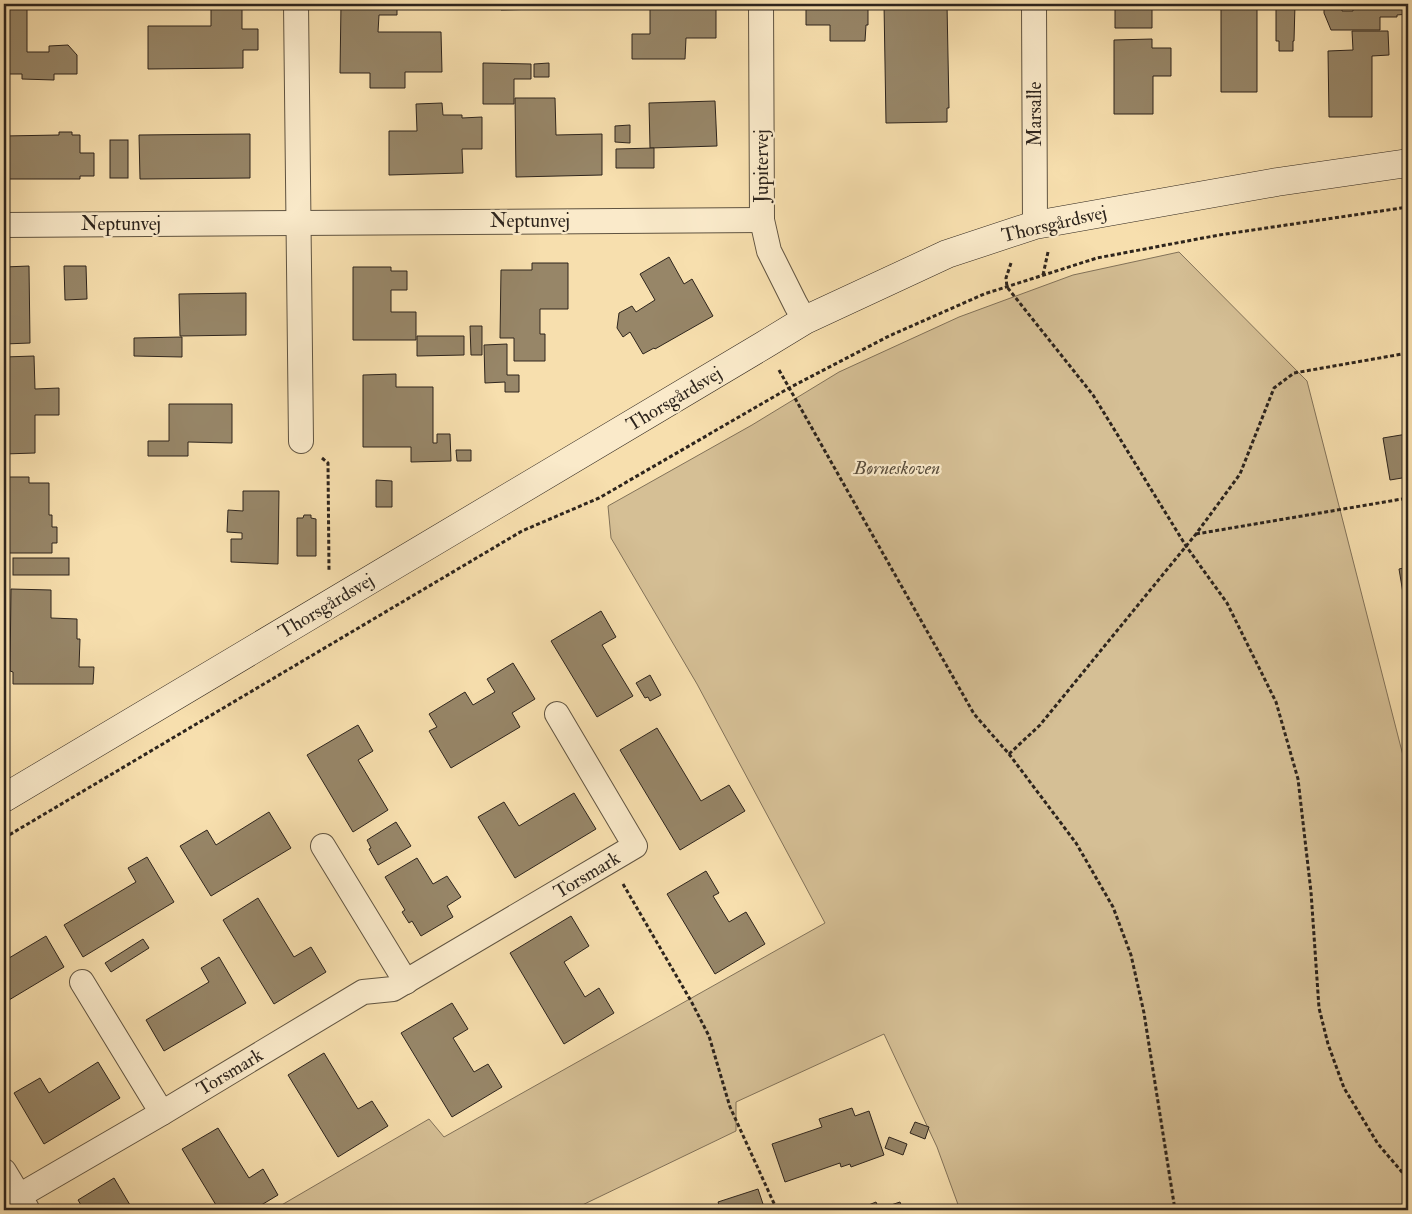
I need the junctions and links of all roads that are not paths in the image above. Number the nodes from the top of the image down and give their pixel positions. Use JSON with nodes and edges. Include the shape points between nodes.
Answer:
{"nodes":[{"id":1,"x":296,"y":4,"type":"edge"},
{"id":2,"x":761,"y":4,"type":"edge"},
{"id":3,"x":1034,"y":4,"type":"edge"},
{"id":4,"x":1408,"y":163,"type":"edge"},
{"id":5,"x":762,"y":220,"type":"junction"},
{"id":6,"x":299,"y":223,"type":"junction"},
{"id":7,"x":4,"y":225,"type":"edge"},
{"id":8,"x":1035,"y":225,"type":"junction"},
{"id":9,"x":805,"y":320,"type":"junction"},
{"id":10,"x":301,"y":442,"type":"road end"},
{"id":11,"x":557,"y":714,"type":"dead end"},
{"id":12,"x":4,"y":798,"type":"edge"},
{"id":13,"x":323,"y":846,"type":"dead end"},
{"id":14,"x":82,"y":982,"type":"dead end"},
{"id":15,"x":406,"y":982,"type":"junction"},
{"id":16,"x":162,"y":1113,"type":"junction"},
{"id":17,"x":4,"y":1171,"type":"edge"},
{"id":18,"x":24,"y":1203,"type":"edge"}],
"edges":[{"from":1,"to":6,"type":"street"},
{"from":2,"to":5,"type":"street","name":"Jupitervej"},
{"from":3,"to":8,"type":"street","name":"Marsalle"},
{"from":4,"to":8,"type":"street","name":"Thorsgårdsvej","via":[[1277,182]]},
{"from":5,"to":6,"type":"street","name":"Neptunvej"},
{"from":5,"to":9,"type":"street","name":"Jupitervej","via":[[769,251]]},
{"from":6,"to":7,"type":"street","name":"Neptunvej"},
{"from":6,"to":10,"type":"street"},
{"from":8,"to":9,"type":"street","name":"Thorsgårdsvej","via":[[947,254]]},
{"from":9,"to":12,"type":"street","name":"Thorsgårdsvej"},
{"from":11,"to":15,"type":"street","name":"Torsmark","via":[[635,846]]},
{"from":13,"to":15,"type":"street"},
{"from":14,"to":16,"type":"street"},
{"from":15,"to":16,"type":"street","name":"Torsmark","via":[[394,989],[363,992]]},
{"from":16,"to":18,"type":"street","name":"Torsmark"},
{"from":17,"to":18,"type":"street","name":"Torsmark"}]}
